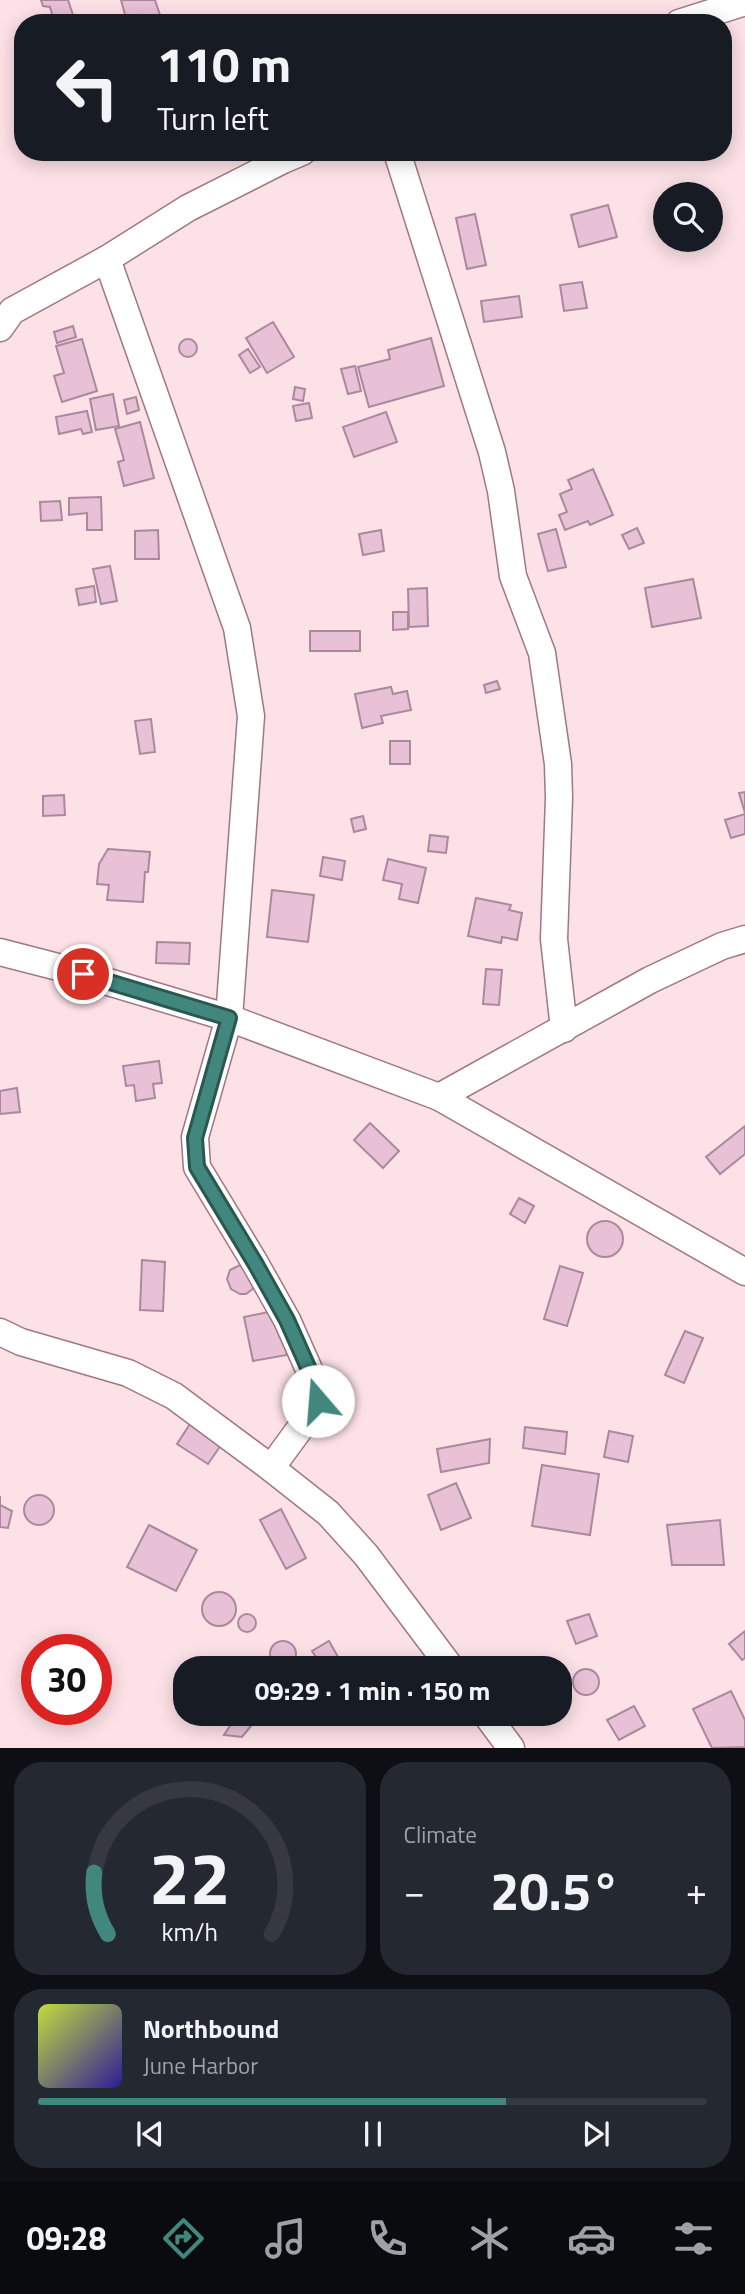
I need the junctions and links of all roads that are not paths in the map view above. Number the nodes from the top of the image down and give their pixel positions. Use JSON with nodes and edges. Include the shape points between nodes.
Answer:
{"nodes":[{"id":1,"x":745,"y":2,"type":"edge"},
{"id":2,"x":707,"y":14,"type":"edge"},
{"id":3,"x":279,"y":161,"type":"edge"},
{"id":4,"x":400,"y":161,"type":"edge"},
{"id":5,"x":107,"y":259,"type":"junction"},
{"id":6,"x":4,"y":318,"type":"edge"},
{"id":7,"x":745,"y":939,"type":"edge"},
{"id":8,"x":0,"y":952,"type":"edge"},
{"id":9,"x":229,"y":1018,"type":"junction"},
{"id":10,"x":564,"y":1030,"type":"junction"},
{"id":11,"x":439,"y":1097,"type":"junction"},
{"id":12,"x":742,"y":1266,"type":"edge"},
{"id":13,"x":0,"y":1332,"type":"edge"},
{"id":14,"x":271,"y":1468,"type":"junction"},
{"id":15,"x":443,"y":1656,"type":"edge"},
{"id":16,"x":495,"y":1726,"type":"edge"},
{"id":17,"x":511,"y":1748,"type":"edge"}],
"edges":[{"from":1,"to":2,"type":"street"},
{"from":3,"to":5,"type":"street","via":[[188,208]]},
{"from":4,"to":10,"type":"street","via":[[492,452],[513,576],[542,653],[558,764],[554,939]]},
{"from":5,"to":6,"type":"street"},
{"from":5,"to":9,"type":"street","via":[[237,628],[251,716]]},
{"from":7,"to":10,"type":"street","via":[[650,980]]},
{"from":8,"to":9,"type":"street"},
{"from":9,"to":11,"type":"street"},
{"from":9,"to":14,"type":"street","via":[[195,1138],[197,1167],[287,1320],[319,1392],[315,1408]]},
{"from":10,"to":11,"type":"street"},
{"from":11,"to":12,"type":"street"},
{"from":13,"to":14,"type":"street","via":[[128,1373],[174,1396]]},
{"from":14,"to":15,"type":"street","via":[[328,1513]]},
{"from":16,"to":17,"type":"street"}]}
